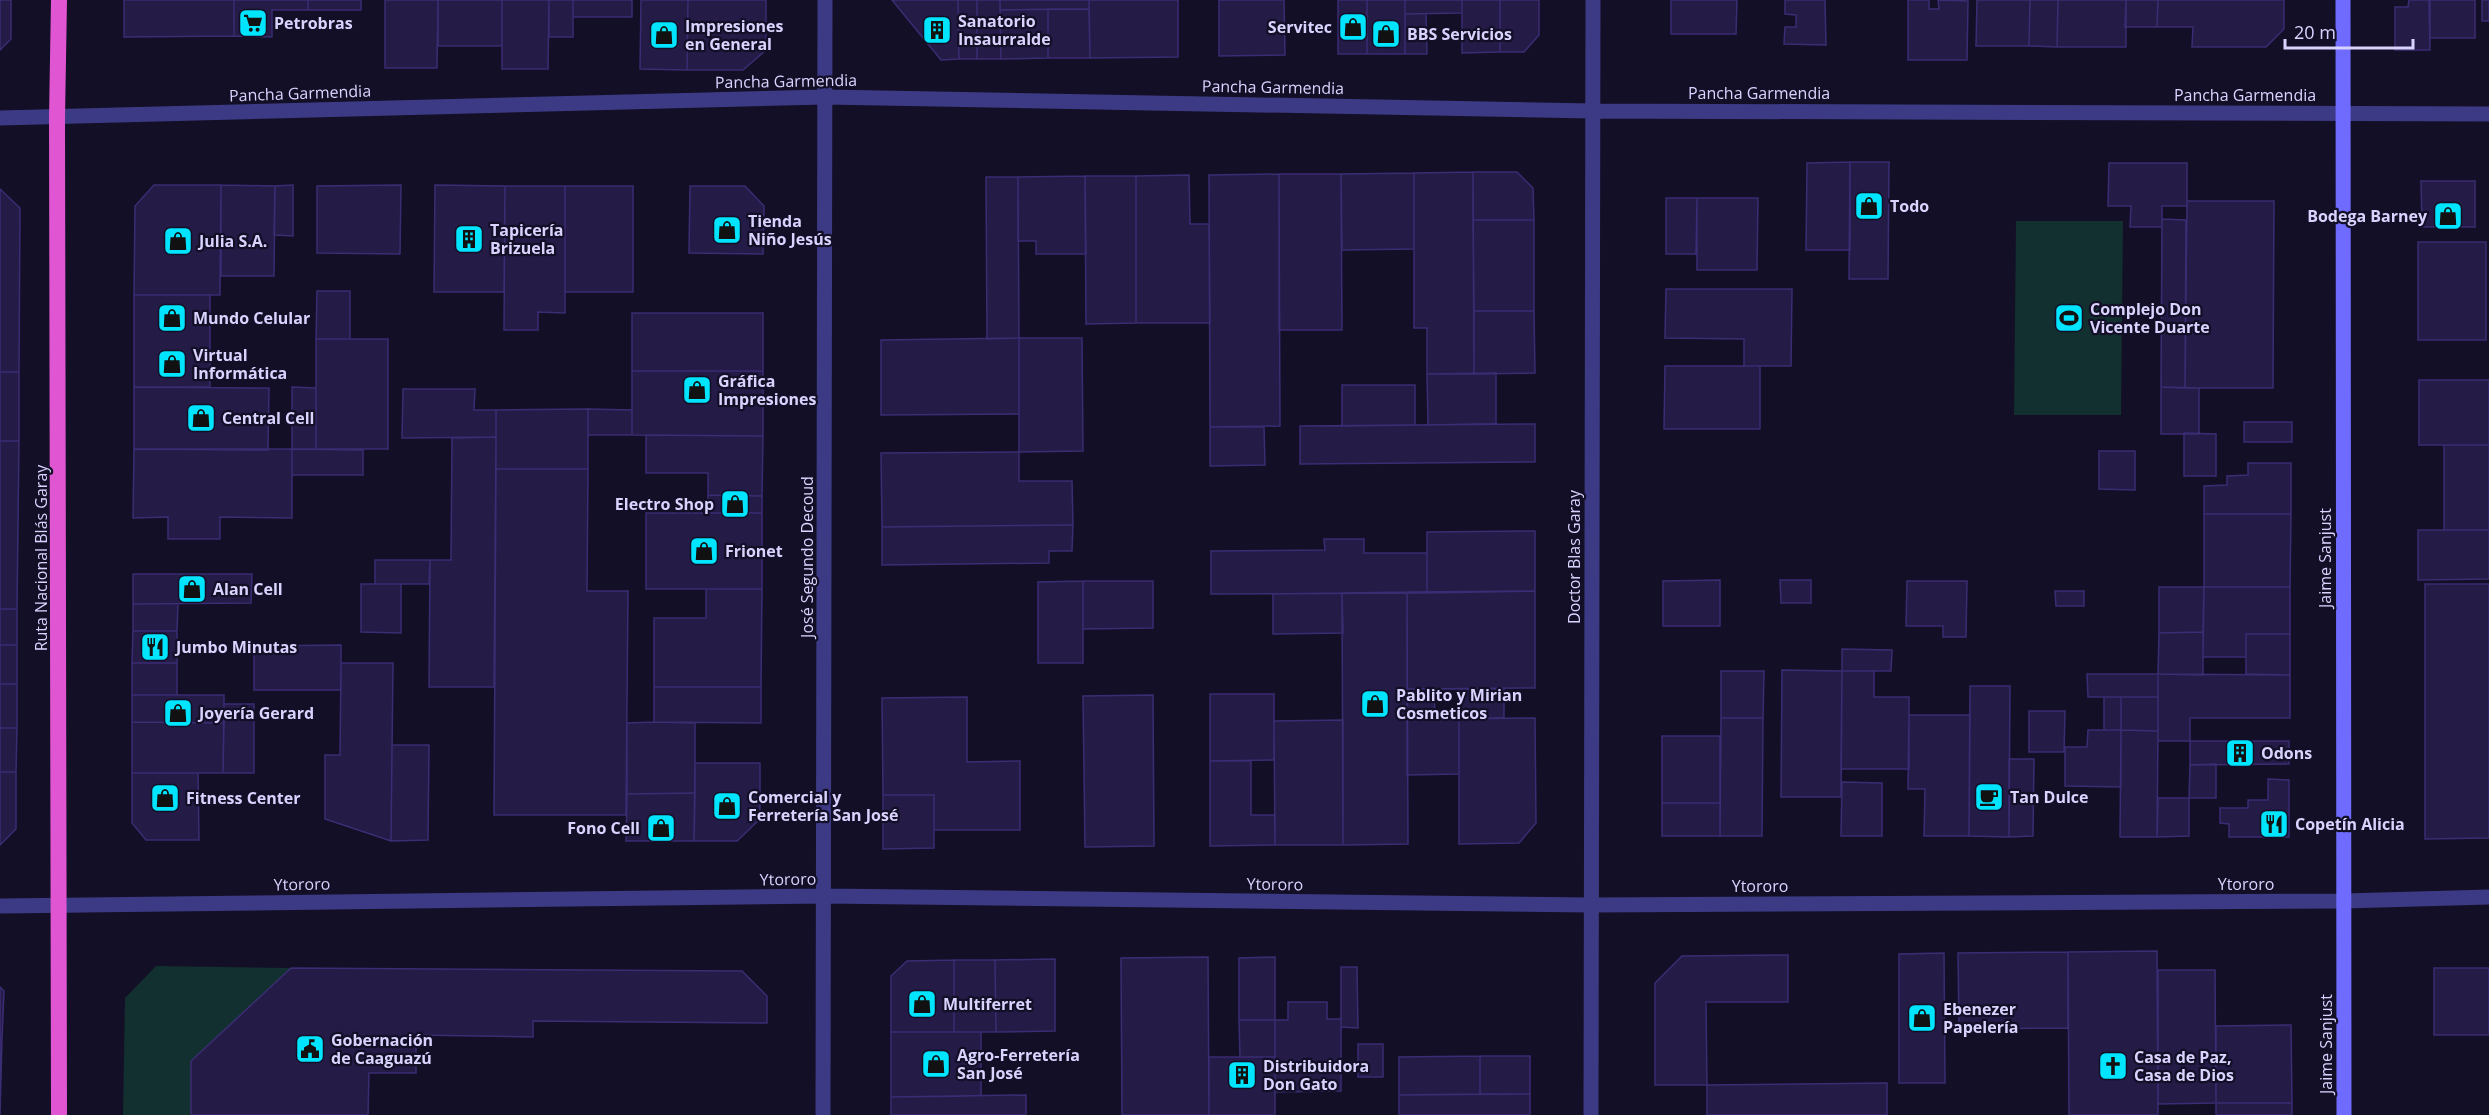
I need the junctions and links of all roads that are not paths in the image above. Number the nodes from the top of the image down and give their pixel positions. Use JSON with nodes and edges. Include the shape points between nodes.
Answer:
{"nodes":[{"id":1,"x":59,"y":0,"type":"edge"},
{"id":2,"x":825,"y":0,"type":"edge"},
{"id":3,"x":1593,"y":0,"type":"edge"},
{"id":4,"x":2343,"y":0,"type":"edge"},
{"id":5,"x":825,"y":97,"type":"junction"},
{"id":6,"x":1593,"y":111,"type":"junction"},
{"id":7,"x":2342,"y":114,"type":"junction"},
{"id":8,"x":2489,"y":114,"type":"edge"},
{"id":9,"x":0,"y":118,"type":"edge"},
{"id":10,"x":57,"y":118,"type":"junction"},
{"id":11,"x":825,"y":896,"type":"junction"},
{"id":12,"x":2489,"y":897,"type":"edge"},
{"id":13,"x":2344,"y":901,"type":"junction"},
{"id":14,"x":60,"y":905,"type":"junction"},
{"id":15,"x":1592,"y":905,"type":"junction"},
{"id":16,"x":0,"y":906,"type":"edge"},
{"id":17,"x":59,"y":1115,"type":"edge"},
{"id":18,"x":823,"y":1115,"type":"edge"},
{"id":19,"x":1591,"y":1115,"type":"edge"},
{"id":20,"x":2344,"y":1115,"type":"edge"}],
"edges":[{"from":1,"to":10,"type":"highway","name":"Ruta Nacional Blás Garay"},
{"from":2,"to":5,"type":"street","name":"José Segundo Decoud"},
{"from":3,"to":6,"type":"street","name":"Doctor Blas Garay"},
{"from":4,"to":7,"type":"main road","name":"Jaime Sanjust"},
{"from":5,"to":6,"type":"street","name":"Pancha Garmendia"},
{"from":5,"to":10,"type":"street","name":"Pancha Garmendia"},
{"from":5,"to":11,"type":"street","name":"José Segundo Decoud"},
{"from":6,"to":7,"type":"street","name":"Pancha Garmendia"},
{"from":6,"to":15,"type":"street","name":"Doctor Blas Garay"},
{"from":7,"to":8,"type":"street","name":"Pancha Garmendia"},
{"from":7,"to":13,"type":"main road","name":"Jaime Sanjust"},
{"from":9,"to":10,"type":"street","name":"Pancha Garmendia"},
{"from":10,"to":14,"type":"highway","name":"Ruta Nacional Blás Garay"},
{"from":11,"to":14,"type":"street","name":"Ytororo"},
{"from":11,"to":15,"type":"street","name":"Ytororo"},
{"from":11,"to":18,"type":"street","name":"José Segundo Decoud"},
{"from":12,"to":13,"type":"street","name":"Ytororo"},
{"from":13,"to":15,"type":"street","name":"Ytororo"},
{"from":13,"to":20,"type":"main road","name":"Jaime Sanjust"},
{"from":14,"to":16,"type":"street","name":"Ytororo"},
{"from":14,"to":17,"type":"highway","name":"Ruta Nacional Blás Garay"},
{"from":15,"to":19,"type":"street","name":"Doctor Blas Garay"}]}
